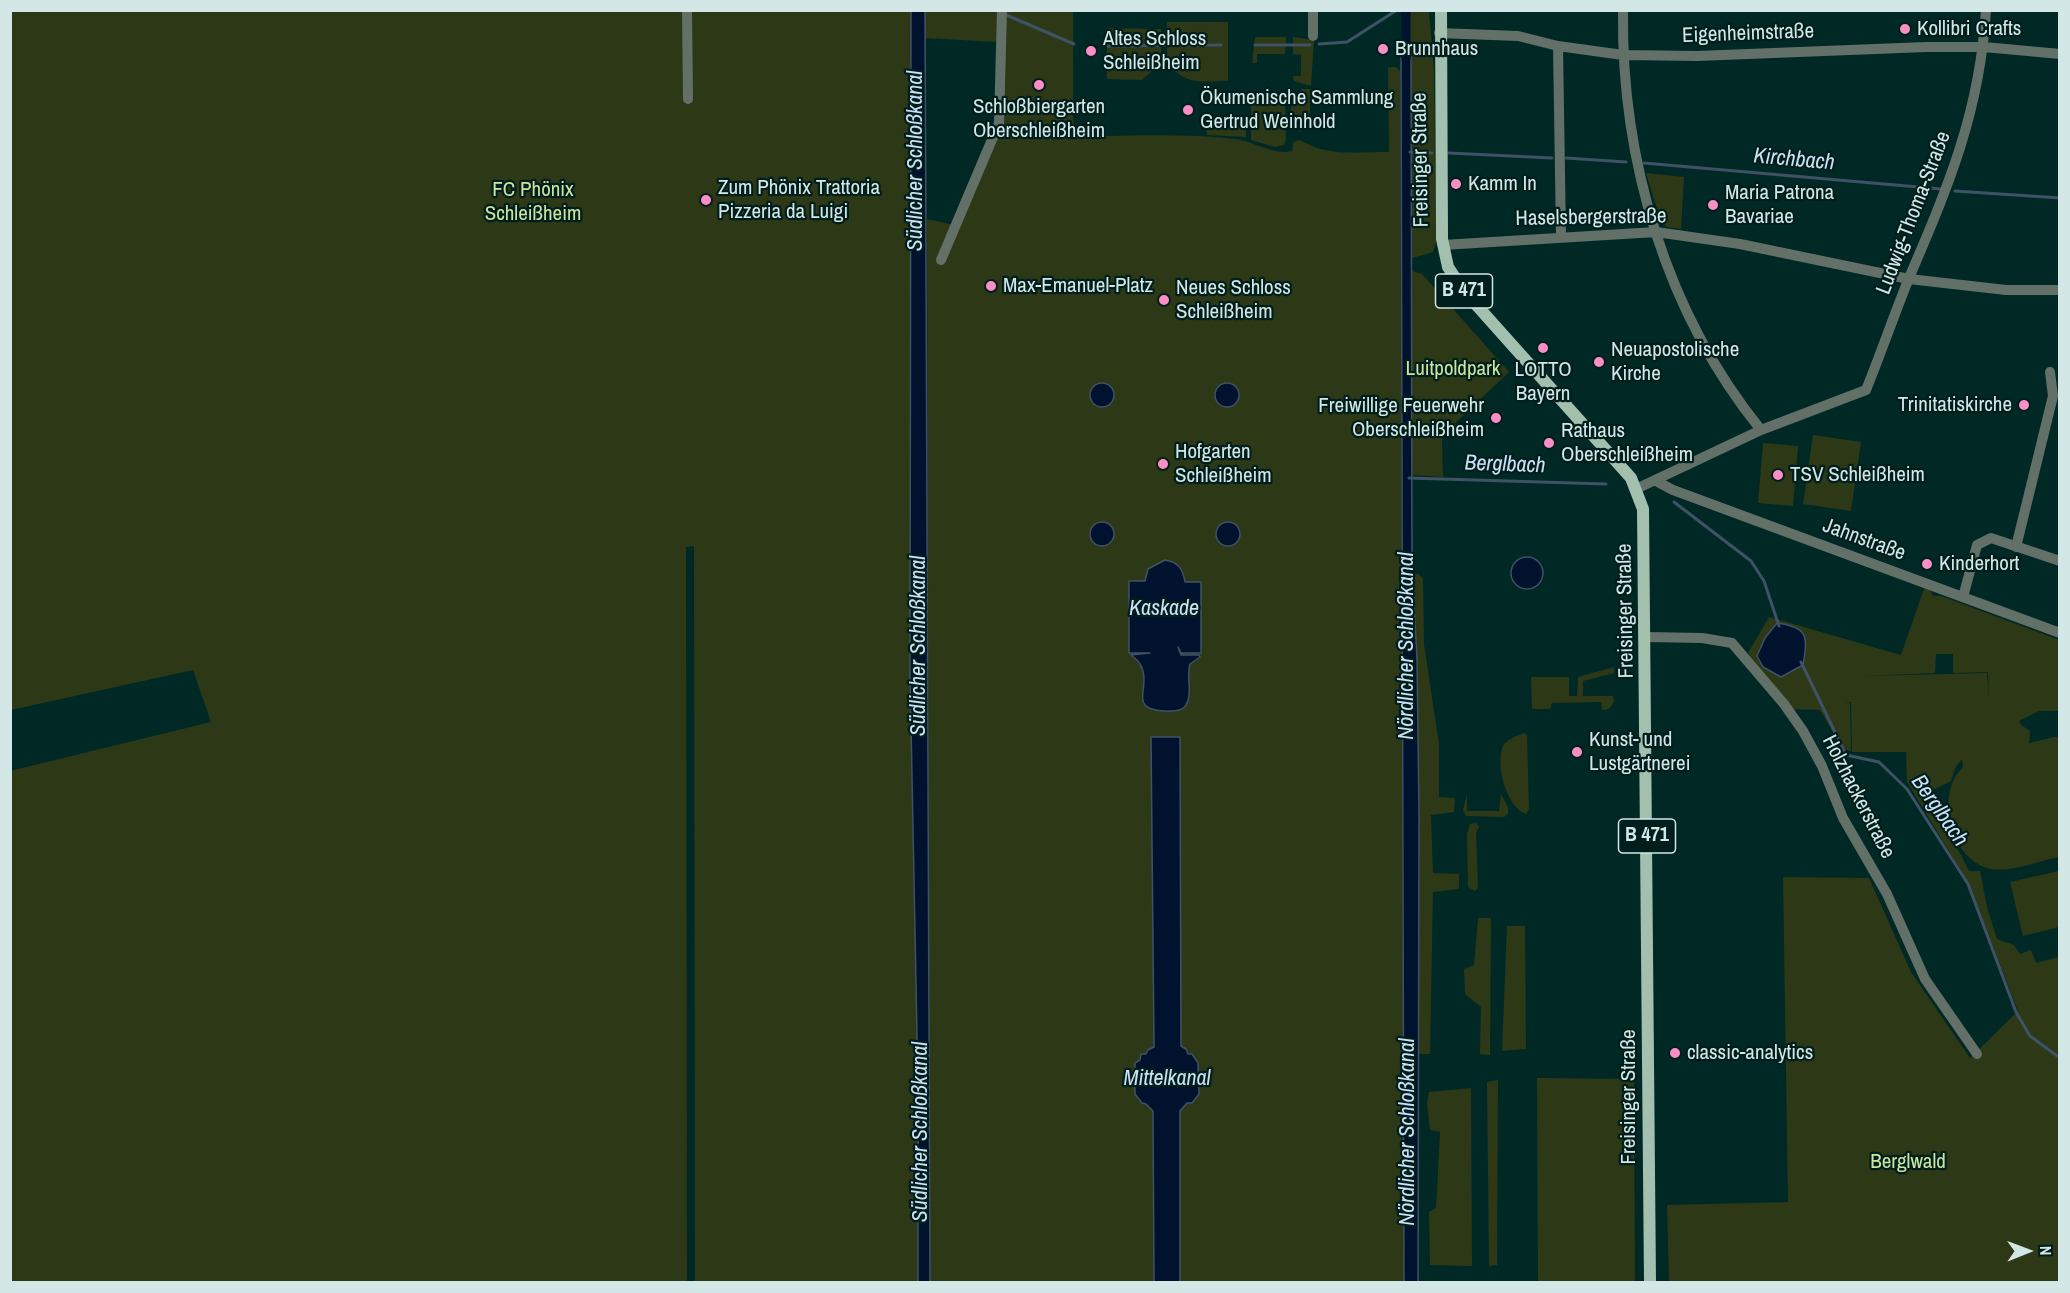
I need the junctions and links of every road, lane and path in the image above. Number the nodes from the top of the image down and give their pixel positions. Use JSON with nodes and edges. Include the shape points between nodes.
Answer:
{"nodes":[{"id":1,"x":687,"y":10,"type":"edge"},
{"id":2,"x":1313,"y":10,"type":"edge"},
{"id":3,"x":1432,"y":10,"type":"edge"},
{"id":4,"x":1441,"y":10,"type":"edge"},
{"id":5,"x":1623,"y":10,"type":"edge"},
{"id":6,"x":1986,"y":10,"type":"edge"},
{"id":7,"x":1002,"y":14,"type":"edge"},
{"id":8,"x":1439,"y":33,"type":"junction"},
{"id":9,"x":1313,"y":36,"type":"dead end"},
{"id":10,"x":1558,"y":46,"type":"junction"},
{"id":11,"x":1984,"y":47,"type":"junction"},
{"id":12,"x":2060,"y":54,"type":"edge"},
{"id":13,"x":1623,"y":55,"type":"junction"},
{"id":14,"x":688,"y":99,"type":"dead end"},
{"id":15,"x":1656,"y":232,"type":"junction"},
{"id":16,"x":1561,"y":236,"type":"junction"},
{"id":17,"x":1443,"y":245,"type":"junction"},
{"id":18,"x":941,"y":260,"type":"dead end"},
{"id":19,"x":1909,"y":279,"type":"junction"},
{"id":20,"x":2060,"y":290,"type":"edge"},
{"id":21,"x":2050,"y":372,"type":"dead end"},
{"id":22,"x":1761,"y":430,"type":"junction"},
{"id":23,"x":1656,"y":481,"type":"junction"},
{"id":24,"x":1636,"y":489,"type":"junction"},
{"id":25,"x":2016,"y":547,"type":"junction"},
{"id":26,"x":2060,"y":561,"type":"edge"},
{"id":27,"x":1963,"y":597,"type":"junction"},
{"id":28,"x":2060,"y":633,"type":"edge"},
{"id":29,"x":1646,"y":637,"type":"junction"},
{"id":30,"x":1977,"y":1054,"type":"dead end"},
{"id":31,"x":1650,"y":1282,"type":"edge"}],
"edges":[{"from":1,"to":14,"type":"street"},
{"from":2,"to":9,"type":"street"},
{"from":3,"to":8,"type":"main road"},
{"from":4,"to":8,"type":"main road","name":"Freisinger Straße","number":"B 471"},
{"from":5,"to":13,"type":"street"},
{"from":6,"to":11,"type":"street","name":"Ludwig-Thoma-Straße"},
{"from":7,"to":18,"type":"street","via":[[999,123]]},
{"from":8,"to":10,"type":"street","name":"Eigenheimstraße","via":[[1518,36]]},
{"from":8,"to":17,"type":"main road","name":"Freisinger Straße","number":"B 471"},
{"from":10,"to":13,"type":"street","name":"Eigenheimstraße"},
{"from":10,"to":16,"type":"street"},
{"from":11,"to":12,"type":"street","name":"Eigenheimstraße"},
{"from":11,"to":13,"type":"street","name":"Eigenheimstraße"},
{"from":11,"to":19,"type":"street","name":"Ludwig-Thoma-Straße","via":[[1964,141]]},
{"from":13,"to":15,"type":"street","via":[[1635,152]]},
{"from":15,"to":16,"type":"street","name":"Haselsbergerstraße"},
{"from":15,"to":19,"type":"street","name":"Haselsbergerstraße","via":[[1740,244]]},
{"from":15,"to":22,"type":"street","via":[[1674,284],[1700,338]]},
{"from":16,"to":17,"type":"street","name":"Haselsbergerstraße"},
{"from":17,"to":24,"type":"main road","name":"Freisinger Straße","number":"B 471","via":[[1448,267],[1462,290]]},
{"from":19,"to":20,"type":"street","name":"Haselsbergerstraße","via":[[2006,290]]},
{"from":19,"to":22,"type":"street","name":"Ludwig-Thoma-Straße","via":[[1866,390]]},
{"from":21,"to":25,"type":"street","via":[[2053,396]]},
{"from":22,"to":23,"type":"street"},
{"from":23,"to":24,"type":"street"},
{"from":23,"to":27,"type":"street","name":"Jahnstraße"},
{"from":24,"to":29,"type":"main road","name":"Freisinger Straße","number":"B 471","via":[[1644,520]]},
{"from":25,"to":26,"type":"street"},
{"from":25,"to":27,"type":"street","via":[[1990,538],[1977,545]]},
{"from":27,"to":28,"type":"street","name":"Jahnstraße"},
{"from":29,"to":30,"type":"street","name":"Holzhackerstraße","via":[[1732,643],[1784,704],[1822,766],[1844,819],[1887,894],[1925,979]]},
{"from":29,"to":31,"type":"main road","name":"Freisinger Straße","number":"B 471"}]}
